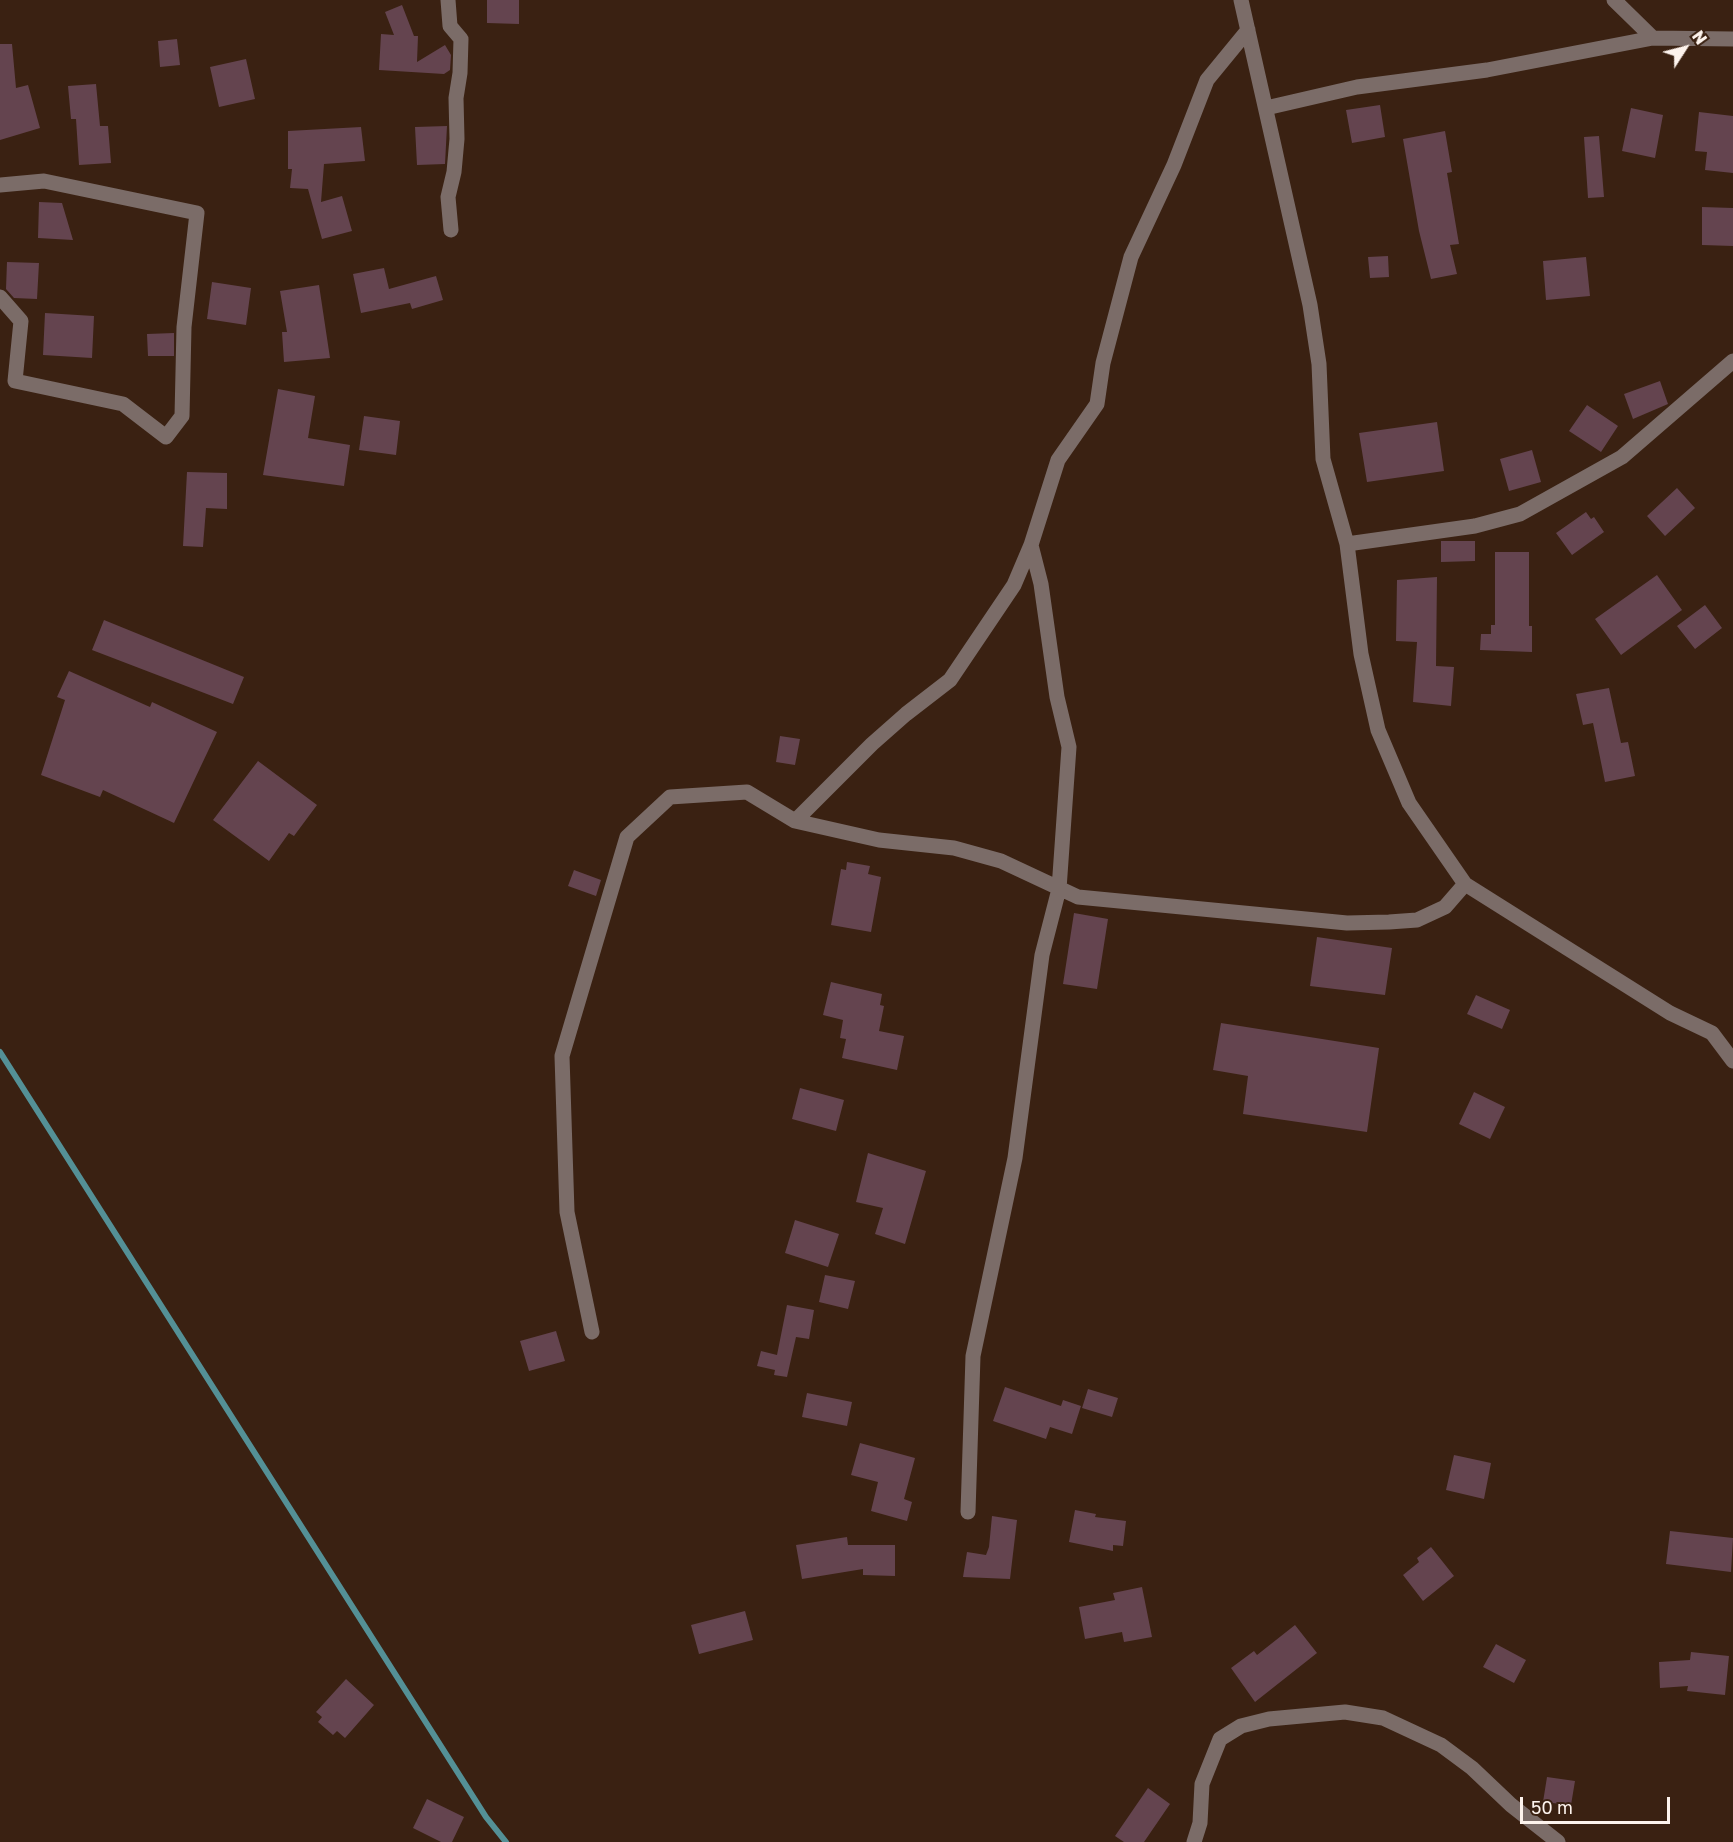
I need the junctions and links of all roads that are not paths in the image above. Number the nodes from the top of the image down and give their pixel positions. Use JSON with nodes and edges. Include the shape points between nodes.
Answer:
{"nodes":[{"id":1,"x":448,"y":0,"type":"edge"},
{"id":2,"x":1241,"y":0,"type":"edge"},
{"id":3,"x":1614,"y":0,"type":"edge"},
{"id":4,"x":1248,"y":30,"type":"junction"},
{"id":5,"x":1653,"y":38,"type":"junction"},
{"id":6,"x":1733,"y":39,"type":"edge"},
{"id":7,"x":1266,"y":108,"type":"junction"},
{"id":8,"x":0,"y":185,"type":"edge"},
{"id":9,"x":451,"y":230,"type":"dead end"},
{"id":10,"x":0,"y":297,"type":"edge"},
{"id":11,"x":1733,"y":361,"type":"edge"},
{"id":12,"x":1031,"y":544,"type":"junction"},
{"id":13,"x":1347,"y":544,"type":"junction"},
{"id":14,"x":795,"y":820,"type":"junction"},
{"id":15,"x":1465,"y":885,"type":"junction"},
{"id":16,"x":1059,"y":889,"type":"junction"},
{"id":17,"x":1733,"y":1061,"type":"edge"},
{"id":18,"x":592,"y":1332,"type":"dead end"},
{"id":19,"x":968,"y":1512,"type":"dead end"},
{"id":20,"x":1194,"y":1842,"type":"edge"},
{"id":21,"x":1558,"y":1842,"type":"edge"}],
"edges":[{"from":1,"to":9,"type":"street","via":[[450,26],[461,39],[457,139],[448,197]]},
{"from":2,"to":4,"type":"street"},
{"from":3,"to":5,"type":"street"},
{"from":4,"to":7,"type":"street"},
{"from":4,"to":12,"type":"street","via":[[1207,80],[1174,165],[1131,257],[1103,363],[1097,404],[1058,460]]},
{"from":5,"to":6,"type":"street"},
{"from":5,"to":7,"type":"street","via":[[1487,70],[1357,87]]},
{"from":7,"to":13,"type":"street","via":[[1310,304],[1319,364],[1323,459]]},
{"from":8,"to":10,"type":"street","via":[[44,181],[197,213],[184,327],[182,416],[166,437],[123,404],[15,381],[21,321]]},
{"from":11,"to":13,"type":"street","via":[[1622,458],[1520,514],[1475,526]]},
{"from":12,"to":14,"type":"street","via":[[1014,585],[950,681],[872,744]]},
{"from":12,"to":16,"type":"street","via":[[1069,747]]},
{"from":13,"to":15,"type":"street","via":[[1361,654],[1378,730],[1409,803]]},
{"from":14,"to":16,"type":"street","via":[[879,840],[954,848],[1001,861]]},
{"from":14,"to":18,"type":"street","via":[[747,792],[670,797],[627,837],[562,1056],[567,1212]]},
{"from":15,"to":16,"type":"street","via":[[1445,908],[1417,920],[1347,923],[1078,897]]},
{"from":15,"to":17,"type":"street","via":[[1670,1013],[1712,1033]]},
{"from":16,"to":19,"type":"street","via":[[1042,955],[1015,1158],[973,1356]]},
{"from":20,"to":21,"type":"street","via":[[1200,1822],[1202,1784],[1220,1739],[1241,1726],[1269,1719],[1345,1712],[1383,1718],[1441,1745]]}]}
